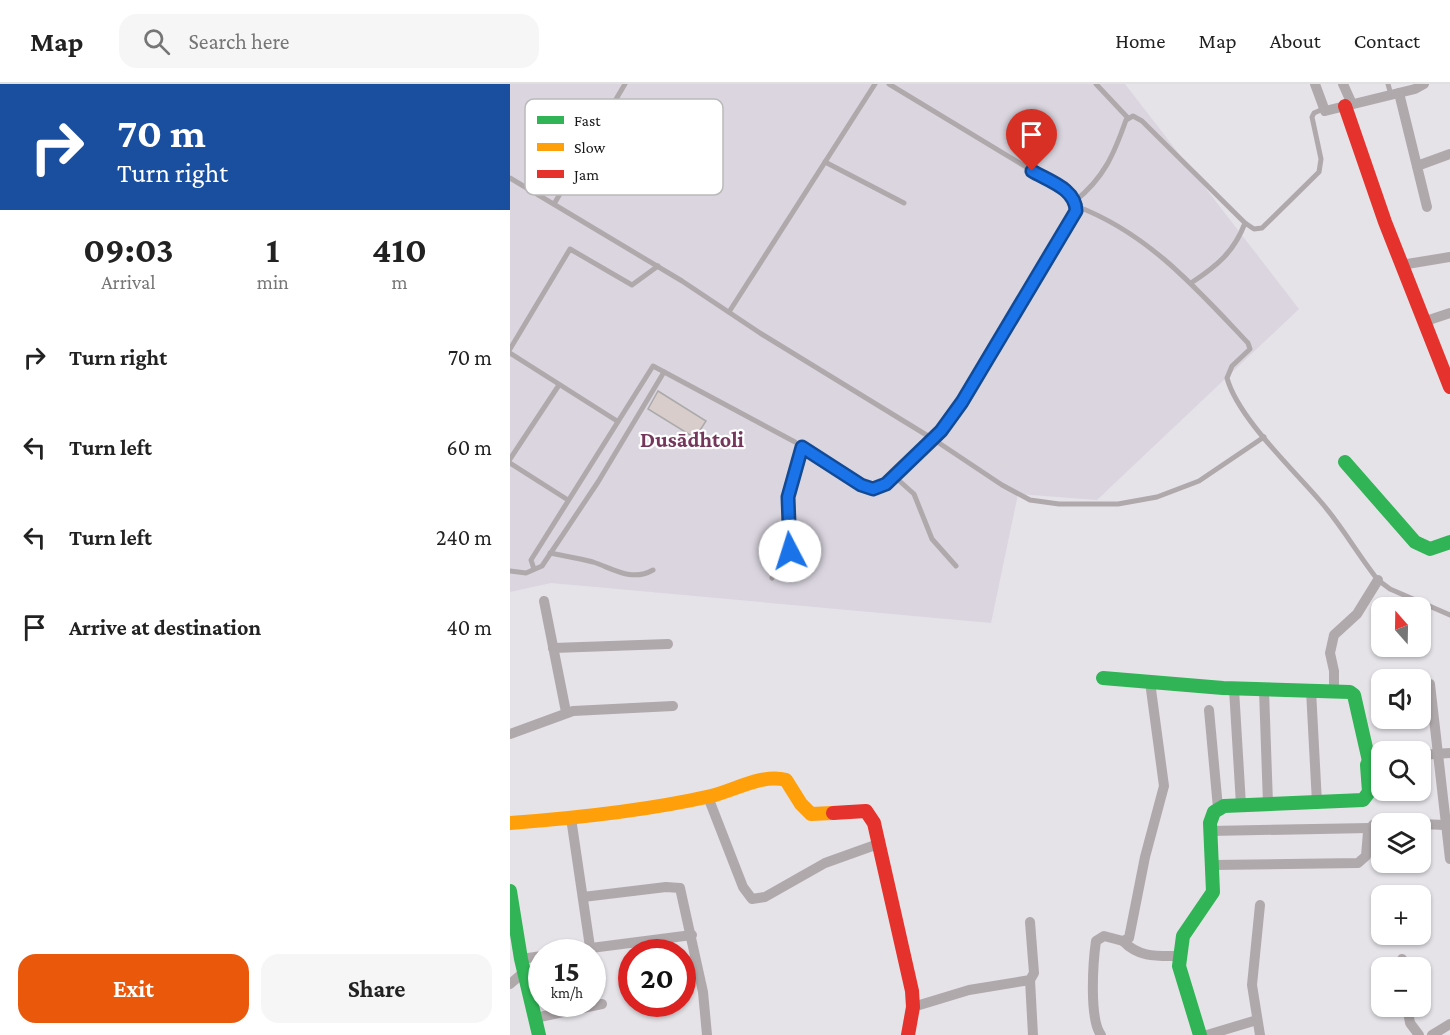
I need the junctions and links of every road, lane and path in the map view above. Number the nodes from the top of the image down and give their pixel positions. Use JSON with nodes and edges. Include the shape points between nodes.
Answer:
{"nodes":[{"id":1,"x":626,"y":84,"type":"edge"},
{"id":2,"x":875,"y":84,"type":"edge"},
{"id":3,"x":889,"y":84,"type":"edge"},
{"id":4,"x":1096,"y":84,"type":"edge"},
{"id":5,"x":1315,"y":84,"type":"edge"},
{"id":6,"x":1344,"y":84,"type":"edge"},
{"id":7,"x":1388,"y":84,"type":"edge"},
{"id":8,"x":1424,"y":84,"type":"edge"},
{"id":9,"x":1395,"y":94,"type":"junction"},
{"id":10,"x":617,"y":99,"type":"edge"},
{"id":11,"x":1348,"y":105,"type":"junction"},
{"id":12,"x":1323,"y":109,"type":"junction"},
{"id":13,"x":1128,"y":117,"type":"junction"},
{"id":14,"x":1450,"y":154,"type":"edge"},
{"id":15,"x":825,"y":162,"type":"junction"},
{"id":16,"x":1418,"y":166,"type":"junction"},
{"id":17,"x":510,"y":178,"type":"edge"},
{"id":18,"x":525,"y":187,"type":"edge"},
{"id":19,"x":539,"y":195,"type":"edge"},
{"id":20,"x":559,"y":195,"type":"edge"},
{"id":21,"x":904,"y":203,"type":"dead end"},
{"id":22,"x":1075,"y":203,"type":"junction"},
{"id":23,"x":554,"y":204,"type":"junction"},
{"id":24,"x":1427,"y":207,"type":"dead end"},
{"id":25,"x":1245,"y":223,"type":"junction"},
{"id":26,"x":1450,"y":257,"type":"edge"},
{"id":27,"x":1401,"y":265,"type":"junction"},
{"id":28,"x":658,"y":266,"type":"junction"},
{"id":29,"x":1191,"y":283,"type":"junction"},
{"id":30,"x":729,"y":312,"type":"junction"},
{"id":31,"x":1450,"y":314,"type":"edge"},
{"id":32,"x":1423,"y":322,"type":"junction"},
{"id":33,"x":510,"y":351,"type":"edge"},
{"id":34,"x":664,"y":372,"type":"junction"},
{"id":35,"x":559,"y":384,"type":"junction"},
{"id":36,"x":1450,"y":387,"type":"edge"},
{"id":37,"x":617,"y":422,"type":"junction"},
{"id":38,"x":1264,"y":437,"type":"junction"},
{"id":39,"x":933,"y":439,"type":"junction"},
{"id":40,"x":802,"y":447,"type":"junction"},
{"id":41,"x":510,"y":461,"type":"edge"},
{"id":42,"x":1345,"y":462,"type":"dead end"},
{"id":43,"x":895,"y":477,"type":"junction"},
{"id":44,"x":568,"y":500,"type":"junction"},
{"id":45,"x":1450,"y":542,"type":"edge"},
{"id":46,"x":550,"y":553,"type":"junction"},
{"id":47,"x":956,"y":567,"type":"dead end"},
{"id":48,"x":534,"y":569,"type":"junction"},
{"id":49,"x":653,"y":570,"type":"dead end"},
{"id":50,"x":510,"y":571,"type":"edge"},
{"id":51,"x":772,"y":578,"type":"dead end"},
{"id":52,"x":1378,"y":580,"type":"junction"},
{"id":53,"x":544,"y":601,"type":"dead end"},
{"id":54,"x":1450,"y":615,"type":"edge"},
{"id":55,"x":668,"y":644,"type":"dead end"},
{"id":56,"x":553,"y":648,"type":"junction"},
{"id":57,"x":1103,"y":678,"type":"dead end"},
{"id":58,"x":1150,"y":682,"type":"junction"},
{"id":59,"x":1234,"y":689,"type":"junction"},
{"id":60,"x":1264,"y":690,"type":"junction"},
{"id":61,"x":1311,"y":690,"type":"junction"},
{"id":62,"x":1334,"y":691,"type":"junction"},
{"id":63,"x":1431,"y":696,"type":"edge"},
{"id":64,"x":673,"y":706,"type":"dead end"},
{"id":65,"x":1209,"y":710,"type":"dead end"},
{"id":66,"x":566,"y":712,"type":"junction"},
{"id":67,"x":510,"y":734,"type":"edge"},
{"id":68,"x":1371,"y":747,"type":"edge"},
{"id":69,"x":1436,"y":753,"type":"junction"},
{"id":70,"x":1450,"y":753,"type":"edge"},
{"id":71,"x":1431,"y":754,"type":"edge"},
{"id":72,"x":1371,"y":762,"type":"edge"},
{"id":73,"x":708,"y":797,"type":"junction"},
{"id":74,"x":1317,"y":802,"type":"junction"},
{"id":75,"x":1268,"y":804,"type":"junction"},
{"id":76,"x":1241,"y":805,"type":"junction"},
{"id":77,"x":1218,"y":808,"type":"junction"},
{"id":78,"x":571,"y":818,"type":"junction"},
{"id":79,"x":510,"y":823,"type":"edge"},
{"id":80,"x":1431,"y":824,"type":"edge"},
{"id":81,"x":1445,"y":825,"type":"junction"},
{"id":82,"x":1370,"y":828,"type":"joint"},
{"id":83,"x":1210,"y":831,"type":"junction"},
{"id":84,"x":878,"y":844,"type":"junction"},
{"id":85,"x":1450,"y":859,"type":"edge"},
{"id":86,"x":1213,"y":865,"type":"junction"},
{"id":87,"x":510,"y":891,"type":"edge"},
{"id":88,"x":583,"y":897,"type":"junction"},
{"id":89,"x":1260,"y":905,"type":"dead end"},
{"id":90,"x":1030,"y":922,"type":"dead end"},
{"id":91,"x":692,"y":935,"type":"junction"},
{"id":92,"x":589,"y":939,"type":"edge"},
{"id":93,"x":1123,"y":941,"type":"junction"},
{"id":94,"x":606,"y":945,"type":"edge"},
{"id":95,"x":1179,"y":956,"type":"junction"},
{"id":96,"x":528,"y":963,"type":"edge"},
{"id":97,"x":522,"y":966,"type":"junction"},
{"id":98,"x":1030,"y":980,"type":"junction"},
{"id":99,"x":510,"y":984,"type":"edge"},
{"id":100,"x":913,"y":1007,"type":"junction"},
{"id":101,"x":540,"y":1017,"type":"edge"},
{"id":102,"x":1409,"y":1017,"type":"edge"},
{"id":103,"x":535,"y":1018,"type":"junction"},
{"id":104,"x":1257,"y":1020,"type":"junction"},
{"id":105,"x":1450,"y":1024,"type":"edge"},
{"id":106,"x":539,"y":1035,"type":"edge"},
{"id":107,"x":707,"y":1035,"type":"edge"},
{"id":108,"x":908,"y":1035,"type":"edge"},
{"id":109,"x":1033,"y":1035,"type":"edge"},
{"id":110,"x":1101,"y":1035,"type":"edge"},
{"id":111,"x":1200,"y":1035,"type":"edge"},
{"id":112,"x":1207,"y":1035,"type":"edge"},
{"id":113,"x":1260,"y":1035,"type":"edge"},
{"id":114,"x":1419,"y":1035,"type":"edge"},
{"id":115,"x":1432,"y":1035,"type":"edge"}],
"edges":[{"from":1,"to":10,"type":"lane"},
{"from":2,"to":15,"type":"lane"},
{"from":3,"to":22,"type":"lane","via":[[1069,193]]},
{"from":4,"to":13,"type":"lane"},
{"from":5,"to":12,"type":"street"},
{"from":6,"to":11,"type":"street"},
{"from":7,"to":9,"type":"lane"},
{"from":8,"to":9,"type":"street"},
{"from":9,"to":11,"type":"street"},
{"from":9,"to":16,"type":"street"},
{"from":11,"to":12,"type":"street"},
{"from":11,"to":27,"type":"street"},
{"from":12,"to":25,"type":"lane","via":[[1312,117],[1321,159],[1317,176],[1262,228],[1254,229]]},
{"from":13,"to":22,"type":"lane","via":[[1109,165]]},
{"from":13,"to":25,"type":"lane","via":[[1142,121]]},
{"from":14,"to":16,"type":"street"},
{"from":15,"to":21,"type":"lane"},
{"from":15,"to":30,"type":"lane"},
{"from":16,"to":24,"type":"street"},
{"from":17,"to":18,"type":"lane"},
{"from":19,"to":23,"type":"lane"},
{"from":20,"to":23,"type":"lane"},
{"from":22,"to":29,"type":"lane","via":[[1122,226]]},
{"from":22,"to":39,"type":"lane","via":[[1074,218],[962,402]]},
{"from":23,"to":28,"type":"lane"},
{"from":25,"to":29,"type":"lane","via":[[1228,256]]},
{"from":26,"to":27,"type":"street"},
{"from":27,"to":32,"type":"street"},
{"from":28,"to":30,"type":"lane"},
{"from":28,"to":33,"type":"lane","via":[[632,285],[570,249]]},
{"from":29,"to":38,"type":"lane","via":[[1250,346],[1227,378]]},
{"from":30,"to":39,"type":"lane"},
{"from":31,"to":32,"type":"street"},
{"from":32,"to":36,"type":"street"},
{"from":33,"to":35,"type":"lane"},
{"from":34,"to":37,"type":"lane","via":[[651,367]]},
{"from":34,"to":40,"type":"lane"},
{"from":34,"to":46,"type":"lane"},
{"from":35,"to":37,"type":"lane"},
{"from":35,"to":41,"type":"lane"},
{"from":37,"to":44,"type":"lane"},
{"from":38,"to":39,"type":"lane","via":[[1199,482],[1172,493],[1118,504],[1030,500]]},
{"from":38,"to":52,"type":"lane","via":[[1323,503]]},
{"from":39,"to":43,"type":"lane"},
{"from":40,"to":43,"type":"lane","via":[[866,488],[880,487]]},
{"from":40,"to":51,"type":"lane","via":[[788,497],[790,551]]},
{"from":41,"to":44,"type":"lane"},
{"from":42,"to":45,"type":"street","via":[[1422,548],[1428,550]]},
{"from":43,"to":47,"type":"lane","via":[[914,494],[932,539]]},
{"from":44,"to":48,"type":"lane","via":[[531,560]]},
{"from":46,"to":48,"type":"lane","via":[[542,566]]},
{"from":46,"to":49,"type":"lane","via":[[624,574],[645,575]]},
{"from":48,"to":50,"type":"lane","via":[[526,573]]},
{"from":52,"to":54,"type":"lane"},
{"from":52,"to":62,"type":"street","via":[[1357,614],[1334,635],[1330,653]]},
{"from":53,"to":56,"type":"street"},
{"from":55,"to":56,"type":"street"},
{"from":56,"to":66,"type":"street"},
{"from":57,"to":58,"type":"street"},
{"from":58,"to":59,"type":"street"},
{"from":58,"to":93,"type":"street","via":[[1164,786],[1131,932]]},
{"from":59,"to":60,"type":"street"},
{"from":59,"to":76,"type":"street"},
{"from":60,"to":61,"type":"street"},
{"from":60,"to":75,"type":"street"},
{"from":61,"to":62,"type":"street"},
{"from":61,"to":74,"type":"street"},
{"from":62,"to":68,"type":"street","via":[[1354,695]]},
{"from":63,"to":69,"type":"street"},
{"from":64,"to":66,"type":"street"},
{"from":65,"to":77,"type":"street"},
{"from":66,"to":67,"type":"street"},
{"from":69,"to":70,"type":"street"},
{"from":69,"to":71,"type":"street"},
{"from":69,"to":81,"type":"street"},
{"from":72,"to":74,"type":"street","via":[[1367,765],[1368,797]]},
{"from":73,"to":78,"type":"street"},
{"from":73,"to":84,"type":"street","via":[[782,777],[811,814],[866,810],[874,823]]},
{"from":73,"to":84,"type":"street","via":[[743,887],[752,899],[765,897],[825,863]]},
{"from":74,"to":75,"type":"street"},
{"from":75,"to":76,"type":"street"},
{"from":76,"to":77,"type":"street"},
{"from":77,"to":83,"type":"street","via":[[1211,817]]},
{"from":78,"to":79,"type":"street"},
{"from":78,"to":88,"type":"street"},
{"from":80,"to":81,"type":"street"},
{"from":81,"to":85,"type":"street"},
{"from":82,"to":83,"type":"street"},
{"from":82,"to":86,"type":"street","via":[[1366,856],[1358,863]]},
{"from":83,"to":86,"type":"street"},
{"from":84,"to":100,"type":"street"},
{"from":86,"to":95,"type":"street","via":[[1213,892],[1188,927]]},
{"from":87,"to":97,"type":"street"},
{"from":88,"to":91,"type":"street","via":[[680,888]]},
{"from":88,"to":92,"type":"street"},
{"from":89,"to":104,"type":"street","via":[[1252,985]]},
{"from":90,"to":98,"type":"street","via":[[1034,973]]},
{"from":91,"to":94,"type":"street"},
{"from":91,"to":107,"type":"street"},
{"from":93,"to":95,"type":"street","via":[[1131,950],[1145,955]]},
{"from":93,"to":110,"type":"street","via":[[1104,936],[1096,941],[1095,1024]]},
{"from":95,"to":111,"type":"street","via":[[1179,974]]},
{"from":96,"to":97,"type":"street"},
{"from":97,"to":99,"type":"street"},
{"from":97,"to":103,"type":"street"},
{"from":98,"to":100,"type":"street","via":[[969,990]]},
{"from":98,"to":109,"type":"street"},
{"from":100,"to":108,"type":"street"},
{"from":101,"to":103,"type":"street"},
{"from":102,"to":114,"type":"street"},
{"from":103,"to":106,"type":"street"},
{"from":104,"to":112,"type":"street"},
{"from":104,"to":113,"type":"street"},
{"from":105,"to":115,"type":"street"}]}
